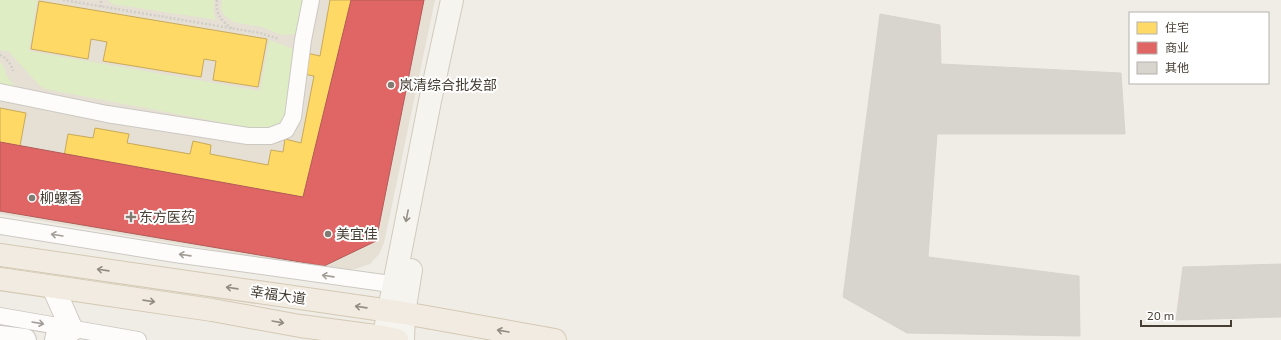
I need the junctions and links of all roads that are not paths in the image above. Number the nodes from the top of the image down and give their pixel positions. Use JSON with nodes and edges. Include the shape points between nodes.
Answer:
{"nodes":[{"id":1,"x":311,"y":0,"type":"edge"},
{"id":2,"x":452,"y":0,"type":"edge"},
{"id":3,"x":466,"y":0,"type":"edge"},
{"id":4,"x":0,"y":92,"type":"edge"},
{"id":5,"x":0,"y":226,"type":"edge"},
{"id":6,"x":0,"y":255,"type":"edge"},
{"id":7,"x":0,"y":279,"type":"edge"},
{"id":8,"x":401,"y":286,"type":"junction"},
{"id":9,"x":53,"y":287,"type":"junction"},
{"id":10,"x":396,"y":312,"type":"junction"},
{"id":11,"x":0,"y":316,"type":"edge"},
{"id":12,"x":62,"y":335,"type":"edge"},
{"id":13,"x":0,"y":337,"type":"edge"},
{"id":14,"x":392,"y":339,"type":"edge"},
{"id":15,"x":25,"y":340,"type":"edge"},
{"id":16,"x":138,"y":340,"type":"edge"},
{"id":17,"x":555,"y":340,"type":"edge"}],
"edges":[{"from":1,"to":4,"type":"lane","via":[[293,117],[286,130],[270,136],[248,136],[107,114]]},
{"from":2,"to":8,"type":"street","one_way":true,"via":[[430,101]]},
{"from":3,"to":8,"type":"street"},
{"from":8,"to":5,"type":"lane","one_way":true},
{"from":10,"to":6,"type":"main road","name":"幸福大道","one_way":true},
{"from":7,"to":9,"type":"main road","name":"幸福大道"},
{"from":8,"to":10,"type":"street"},
{"from":9,"to":12,"type":"street"},
{"from":9,"to":14,"type":"main road","name":"幸福大道","one_way":true},
{"from":10,"to":14,"type":"street"},
{"from":17,"to":10,"type":"main road","name":"幸福大道","one_way":true},
{"from":11,"to":12,"type":"lane","one_way":true},
{"from":12,"to":16,"type":"lane"},
{"from":13,"to":15,"type":"street"}]}
